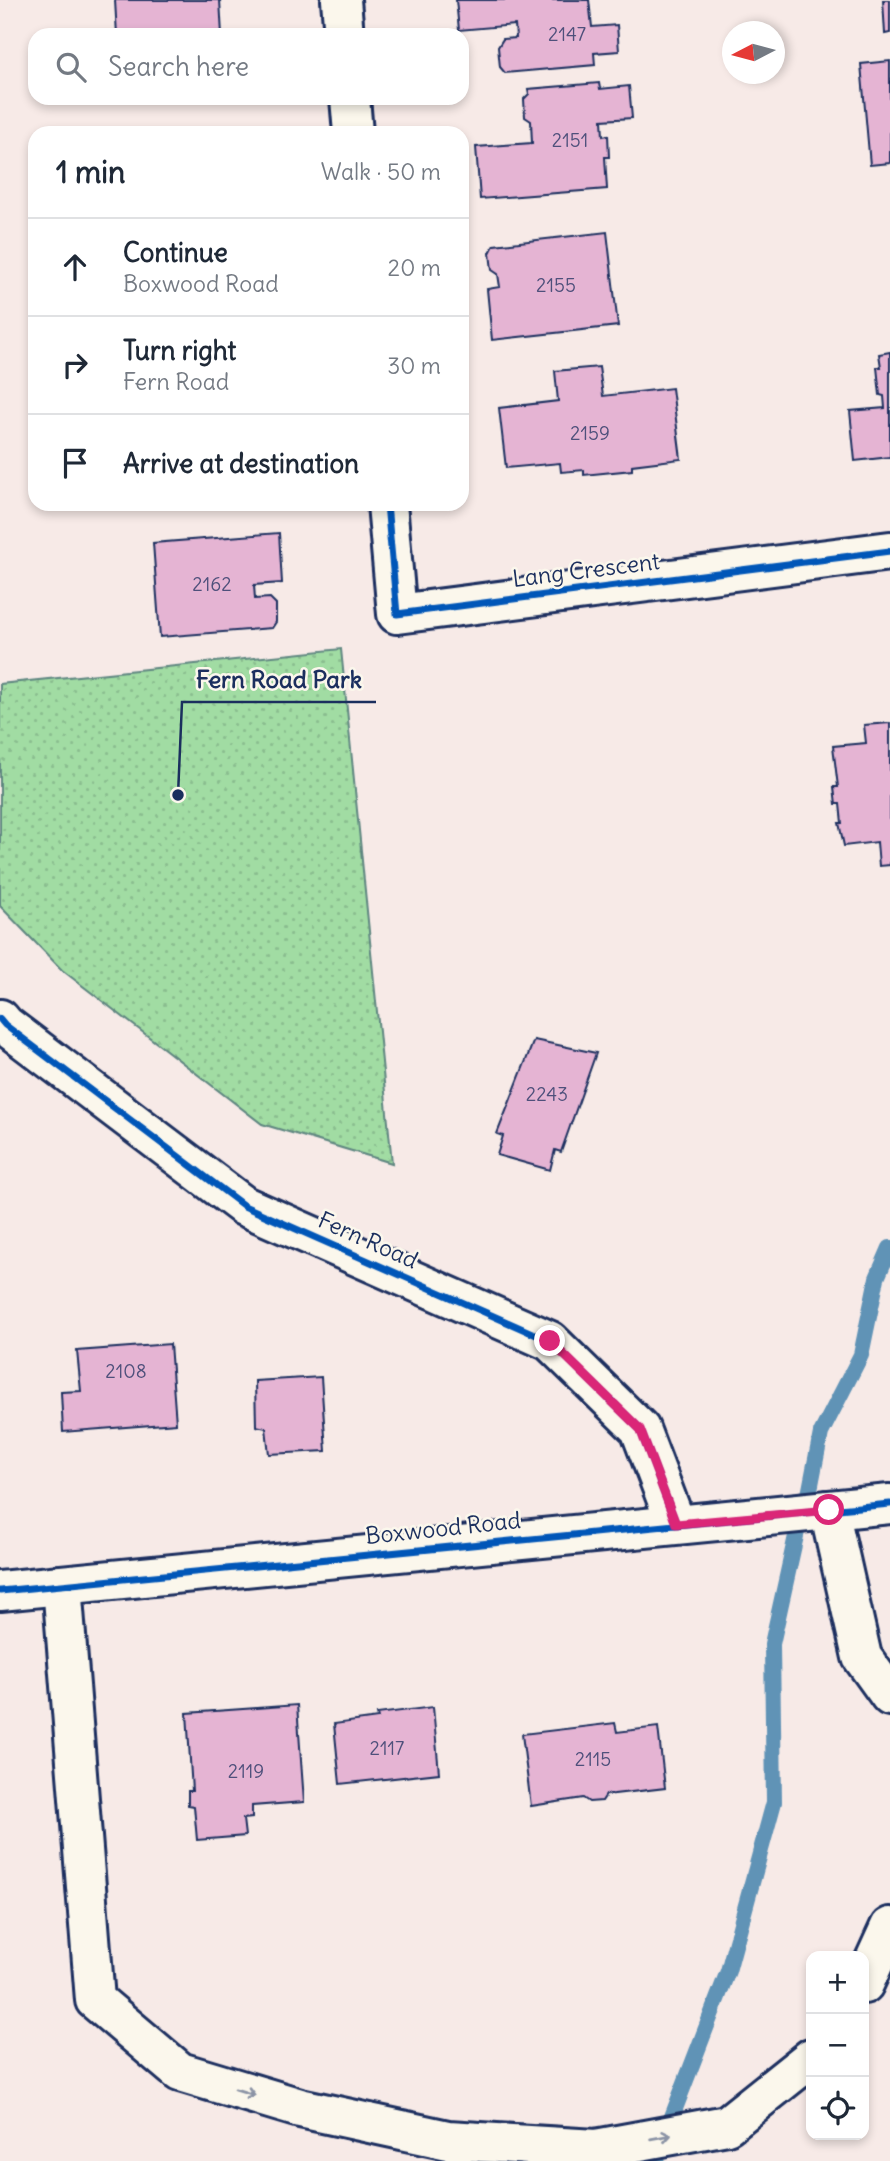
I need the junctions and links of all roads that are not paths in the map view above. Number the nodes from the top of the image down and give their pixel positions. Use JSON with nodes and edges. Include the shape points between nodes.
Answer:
{"nodes":[{"id":1,"x":341,"y":0,"type":"edge"},
{"id":2,"x":343,"y":28,"type":"edge"},
{"id":3,"x":351,"y":105,"type":"edge"},
{"id":4,"x":352,"y":126,"type":"edge"},
{"id":5,"x":388,"y":511,"type":"edge"},
{"id":6,"x":890,"y":551,"type":"edge"},
{"id":7,"x":0,"y":1018,"type":"edge"},
{"id":8,"x":890,"y":1504,"type":"edge"},
{"id":9,"x":829,"y":1510,"type":"junction"},
{"id":10,"x":676,"y":1524,"type":"junction"},
{"id":11,"x":62,"y":1585,"type":"junction"},
{"id":12,"x":0,"y":1591,"type":"edge"},
{"id":13,"x":890,"y":1696,"type":"edge"},
{"id":14,"x":890,"y":1927,"type":"edge"},
{"id":15,"x":869,"y":1972,"type":"edge"},
{"id":16,"x":806,"y":2062,"type":"edge"}],
"edges":[{"from":1,"to":2,"type":"street"},
{"from":3,"to":4,"type":"street"},
{"from":5,"to":6,"type":"street","name":"Lang Crescent","via":[[397,614]]},
{"from":7,"to":10,"type":"street","name":"Fern Road","via":[[243,1206],[550,1341],[640,1429]]},
{"from":8,"to":9,"type":"street","name":"Boxwood Road"},
{"from":9,"to":10,"type":"street","name":"Boxwood Road"},
{"from":9,"to":13,"type":"street","via":[[862,1657]]},
{"from":10,"to":11,"type":"street","name":"Boxwood Road"},
{"from":11,"to":12,"type":"street","name":"Boxwood Road"},
{"from":11,"to":16,"type":"street","one_way":true,"via":[[95,2000],[180,2072],[300,2108],[448,2140],[596,2149],[727,2125]]},
{"from":14,"to":15,"type":"street"}]}
